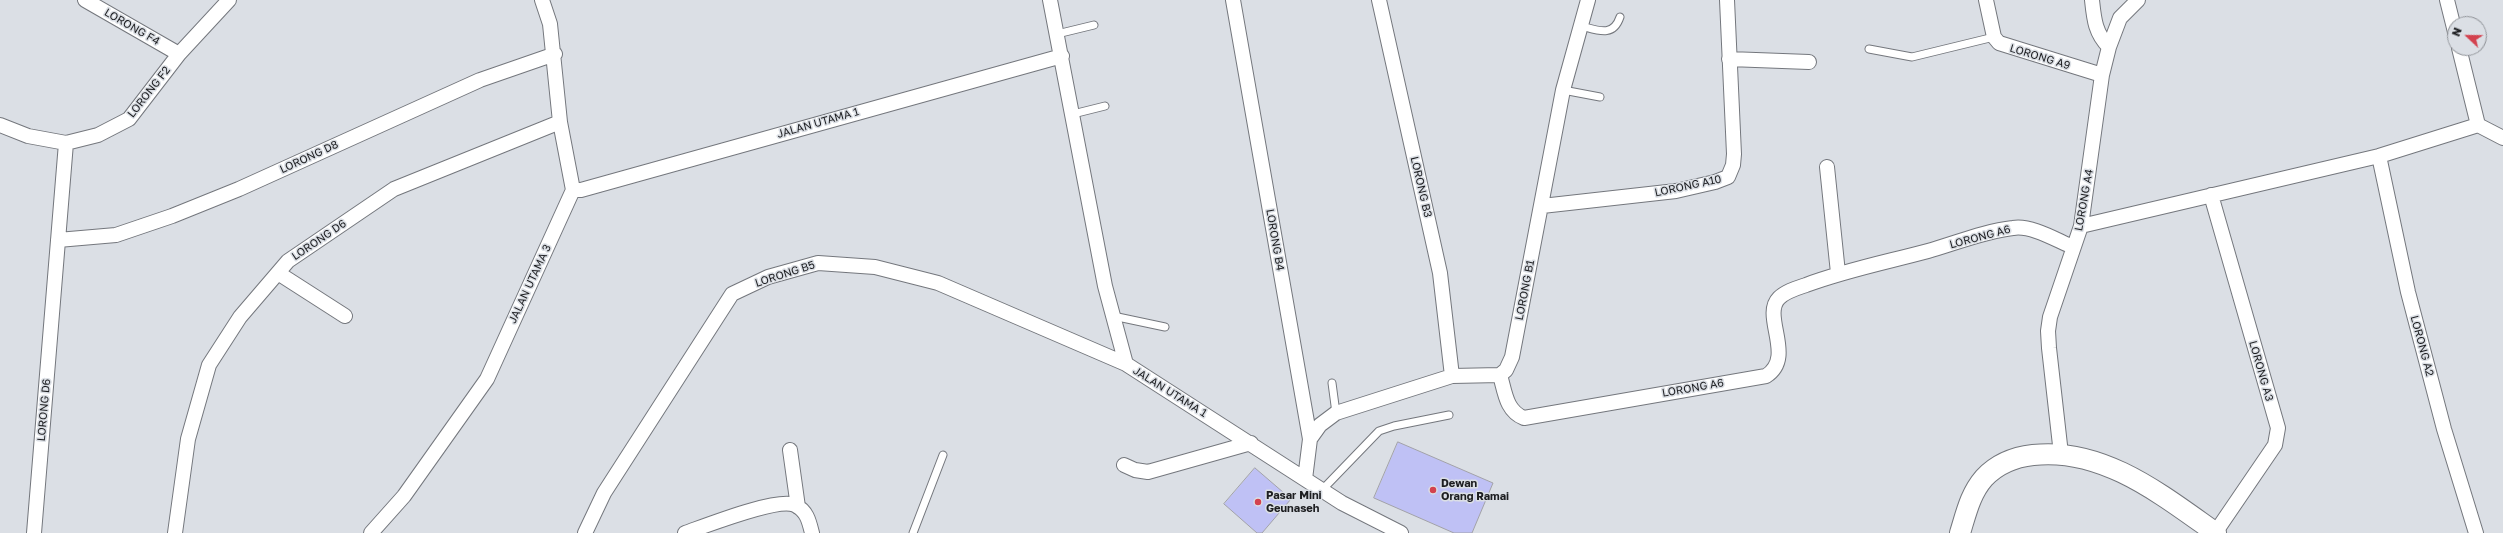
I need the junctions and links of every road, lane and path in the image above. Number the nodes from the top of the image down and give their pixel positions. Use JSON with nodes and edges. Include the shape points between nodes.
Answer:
{"nodes":[{"id":1,"x":85,"y":0,"type":"edge"},
{"id":2,"x":229,"y":0,"type":"edge"},
{"id":3,"x":542,"y":0,"type":"edge"},
{"id":4,"x":1050,"y":0,"type":"edge"},
{"id":5,"x":1233,"y":0,"type":"edge"},
{"id":6,"x":1379,"y":0,"type":"edge"},
{"id":7,"x":1588,"y":0,"type":"edge"},
{"id":8,"x":1727,"y":0,"type":"edge"},
{"id":9,"x":1986,"y":0,"type":"edge"},
{"id":10,"x":2092,"y":0,"type":"edge"},
{"id":11,"x":2138,"y":0,"type":"edge"},
{"id":12,"x":2447,"y":0,"type":"edge"},
{"id":13,"x":2451,"y":16,"type":"edge"},
{"id":14,"x":1620,"y":17,"type":"dead end"},
{"id":15,"x":1094,"y":25,"type":"dead end"},
{"id":16,"x":1581,"y":26,"type":"junction"},
{"id":17,"x":1057,"y":34,"type":"junction"},
{"id":18,"x":1994,"y":37,"type":"junction"},
{"id":19,"x":2109,"y":47,"type":"junction"},
{"id":20,"x":1869,"y":49,"type":"dead end"},
{"id":21,"x":179,"y":54,"type":"junction"},
{"id":22,"x":555,"y":54,"type":"junction"},
{"id":23,"x":1062,"y":56,"type":"junction"},
{"id":24,"x":2461,"y":56,"type":"edge"},
{"id":25,"x":1729,"y":58,"type":"junction"},
{"id":26,"x":1809,"y":62,"type":"dead end"},
{"id":27,"x":2102,"y":75,"type":"junction"},
{"id":28,"x":1564,"y":90,"type":"junction"},
{"id":29,"x":1600,"y":97,"type":"dead end"},
{"id":30,"x":1105,"y":106,"type":"dead end"},
{"id":31,"x":1073,"y":114,"type":"junction"},
{"id":32,"x":560,"y":122,"type":"junction"},
{"id":33,"x":2478,"y":125,"type":"junction"},
{"id":34,"x":0,"y":126,"type":"edge"},
{"id":35,"x":2503,"y":138,"type":"edge"},
{"id":36,"x":66,"y":143,"type":"junction"},
{"id":37,"x":2379,"y":156,"type":"junction"},
{"id":38,"x":1827,"y":167,"type":"dead end"},
{"id":39,"x":573,"y":190,"type":"junction"},
{"id":40,"x":2211,"y":195,"type":"junction"},
{"id":41,"x":1542,"y":206,"type":"junction"},
{"id":42,"x":2081,"y":226,"type":"junction"},
{"id":43,"x":58,"y":240,"type":"junction"},
{"id":44,"x":2073,"y":247,"type":"junction"},
{"id":45,"x":278,"y":273,"type":"junction"},
{"id":46,"x":1838,"y":273,"type":"junction"},
{"id":47,"x":345,"y":316,"type":"dead end"},
{"id":48,"x":1113,"y":316,"type":"junction"},
{"id":49,"x":1165,"y":327,"type":"dead end"},
{"id":50,"x":1126,"y":364,"type":"junction"},
{"id":51,"x":1500,"y":375,"type":"junction"},
{"id":52,"x":1452,"y":376,"type":"junction"},
{"id":53,"x":1332,"y":383,"type":"dead end"},
{"id":54,"x":1336,"y":413,"type":"junction"},
{"id":55,"x":1449,"y":415,"type":"dead end"},
{"id":56,"x":1310,"y":439,"type":"junction"},
{"id":57,"x":1251,"y":443,"type":"junction"},
{"id":58,"x":790,"y":450,"type":"dead end"},
{"id":59,"x":2062,"y":454,"type":"junction"},
{"id":60,"x":943,"y":455,"type":"dead end"},
{"id":61,"x":1124,"y":465,"type":"dead end"},
{"id":62,"x":1305,"y":480,"type":"junction"},
{"id":63,"x":1322,"y":490,"type":"junction"},
{"id":64,"x":798,"y":507,"type":"junction"},
{"id":65,"x":34,"y":533,"type":"edge"},
{"id":66,"x":175,"y":533,"type":"edge"},
{"id":67,"x":371,"y":533,"type":"edge"},
{"id":68,"x":585,"y":533,"type":"edge"},
{"id":69,"x":685,"y":533,"type":"edge"},
{"id":70,"x":812,"y":533,"type":"edge"},
{"id":71,"x":913,"y":533,"type":"edge"},
{"id":72,"x":1401,"y":533,"type":"edge"},
{"id":73,"x":1960,"y":533,"type":"edge"},
{"id":74,"x":2215,"y":533,"type":"edge"},
{"id":75,"x":2476,"y":533,"type":"edge"}],
"edges":[{"from":1,"to":21,"type":"street","name":"LORONG F4"},
{"from":2,"to":21,"type":"street","name":"LORONG F2"},
{"from":3,"to":22,"type":"street","via":[[550,24]]},
{"from":4,"to":17,"type":"street","name":"JALAN UTAMA 1"},
{"from":5,"to":56,"type":"street","name":"LORONG B4"},
{"from":6,"to":52,"type":"street","name":"LORONG B3","via":[[1440,273]]},
{"from":7,"to":16,"type":"street","name":"LORONG B1"},
{"from":8,"to":25,"type":"street","name":"LORONG A10"},
{"from":9,"to":18,"type":"street"},
{"from":10,"to":19,"type":"street","via":[[2096,28],[2100,38]]},
{"from":11,"to":19,"type":"street","name":"LORONG A4","via":[[2120,18]]},
{"from":12,"to":13,"type":"street"},
{"from":14,"to":16,"type":"lane","via":[[1614,29],[1605,32]]},
{"from":15,"to":17,"type":"lane"},
{"from":16,"to":28,"type":"street","name":"LORONG B1"},
{"from":17,"to":23,"type":"street","name":"JALAN UTAMA 1"},
{"from":18,"to":20,"type":"lane","via":[[1912,57]]},
{"from":18,"to":27,"type":"street","name":"LORONG A9","via":[[2006,47]]},
{"from":19,"to":27,"type":"street","name":"LORONG A4"},
{"from":21,"to":36,"type":"street","name":"LORONG F2","via":[[129,119],[98,135]]},
{"from":22,"to":32,"type":"street"},
{"from":22,"to":43,"type":"street","name":"LORONG D8","via":[[480,80],[239,189],[172,216],[116,235]]},
{"from":23,"to":31,"type":"street","name":"JALAN UTAMA 1"},
{"from":23,"to":39,"type":"street","name":"JALAN UTAMA 1","via":[[581,190]]},
{"from":24,"to":33,"type":"street"},
{"from":25,"to":26,"type":"street"},
{"from":25,"to":41,"type":"street","name":"LORONG A10","via":[[1734,154],[1728,177],[1676,191]]},
{"from":27,"to":42,"type":"street","name":"LORONG A4"},
{"from":28,"to":29,"type":"lane"},
{"from":28,"to":41,"type":"street","name":"LORONG B1"},
{"from":30,"to":31,"type":"lane"},
{"from":31,"to":48,"type":"street","name":"JALAN UTAMA 1","via":[[1100,261]]},
{"from":32,"to":39,"type":"street"},
{"from":32,"to":45,"type":"street","name":"LORONG D6","via":[[394,189],[288,261]]},
{"from":33,"to":35,"type":"street"},
{"from":33,"to":37,"type":"street"},
{"from":34,"to":36,"type":"street","name":"LORONG F2","via":[[28,136]]},
{"from":36,"to":43,"type":"street","name":"LORONG D6"},
{"from":37,"to":40,"type":"street"},
{"from":37,"to":75,"type":"street","name":"LORONG A2","via":[[2408,292],[2444,429]]},
{"from":38,"to":46,"type":"street"},
{"from":39,"to":67,"type":"street","name":"JALAN UTAMA 3","via":[[487,379],[404,496]]},
{"from":40,"to":42,"type":"street"},
{"from":40,"to":74,"type":"street","name":"LORONG A3","via":[[2278,428],[2275,445]]},
{"from":41,"to":51,"type":"street","name":"LORONG B1","via":[[1512,357],[1506,370]]},
{"from":42,"to":44,"type":"street","name":"LORONG A4"},
{"from":43,"to":65,"type":"street","name":"LORONG D6"},
{"from":44,"to":46,"type":"street","name":"LORONG A6","via":[[2014,227]]},
{"from":44,"to":59,"type":"street","name":"LORONG A4","via":[[2050,317],[2048,331]]},
{"from":45,"to":47,"type":"street"},
{"from":45,"to":66,"type":"street","name":"LORONG D6","via":[[240,318],[209,365],[188,439]]},
{"from":46,"to":51,"type":"street","name":"LORONG A6","via":[[1786,292],[1777,299],[1774,309],[1779,361],[1774,370],[1766,376],[1524,418],[1510,408]]},
{"from":48,"to":49,"type":"lane"},
{"from":48,"to":50,"type":"street","name":"JALAN UTAMA 1"},
{"from":50,"to":57,"type":"street","name":"JALAN UTAMA 1"},
{"from":50,"to":68,"type":"street","name":"LORONG B5","via":[[938,283],[875,267],[818,263],[768,277],[732,294],[604,493]]},
{"from":51,"to":52,"type":"street"},
{"from":52,"to":54,"type":"street"},
{"from":53,"to":54,"type":"lane"},
{"from":54,"to":56,"type":"street","via":[[1320,425]]},
{"from":55,"to":63,"type":"lane","via":[[1379,431]]},
{"from":56,"to":62,"type":"street","name":"LORONG B4"},
{"from":57,"to":61,"type":"street","via":[[1148,472]]},
{"from":57,"to":62,"type":"street","name":"JALAN UTAMA 1"},
{"from":58,"to":64,"type":"street"},
{"from":59,"to":73,"type":"main road","via":[[2018,457],[1994,470],[1984,478],[1971,497]]},
{"from":59,"to":74,"type":"main road","via":[[2121,471],[2156,491]]},
{"from":60,"to":71,"type":"lane"},
{"from":62,"to":63,"type":"street","name":"JALAN UTAMA 1"},
{"from":63,"to":72,"type":"street","name":"JALAN UTAMA 1"},
{"from":64,"to":69,"type":"street","via":[[776,503]]},
{"from":64,"to":70,"type":"street","via":[[808,516]]}]}
